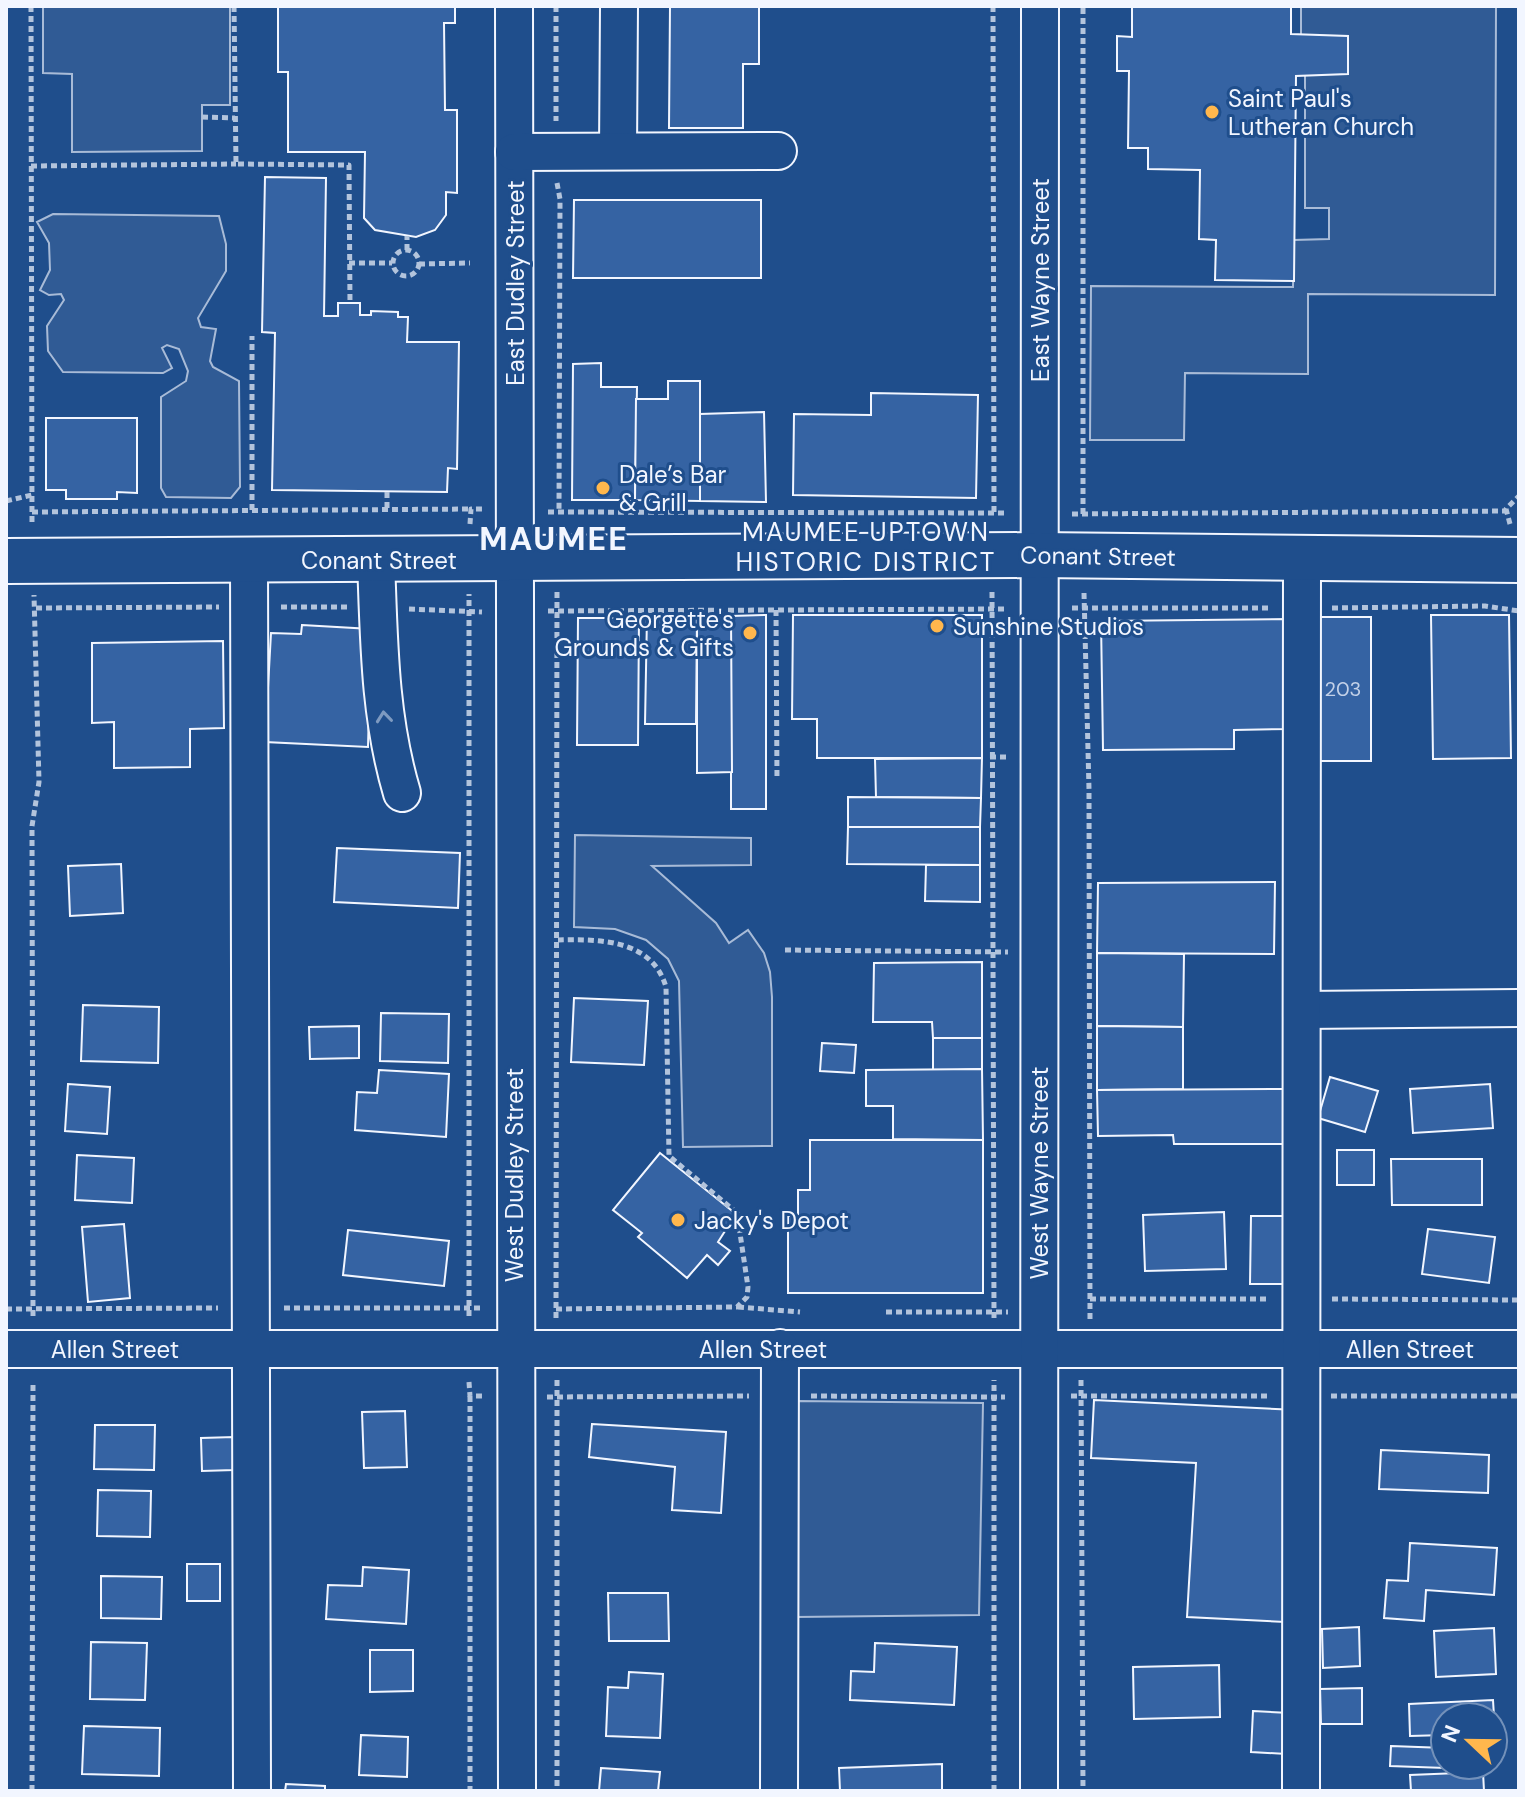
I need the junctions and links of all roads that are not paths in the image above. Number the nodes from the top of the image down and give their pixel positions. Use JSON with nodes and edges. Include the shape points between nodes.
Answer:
{"nodes":[{"id":1,"x":514,"y":6,"type":"edge"},
{"id":2,"x":619,"y":6,"type":"edge"},
{"id":3,"x":1040,"y":6,"type":"edge"},
{"id":4,"x":618,"y":151,"type":"junction"},
{"id":5,"x":778,"y":151,"type":"dead end"},
{"id":6,"x":514,"y":152,"type":"junction"},
{"id":7,"x":1038,"y":555,"type":"junction"},
{"id":8,"x":376,"y":560,"type":"junction"},
{"id":9,"x":516,"y":560,"type":"junction"},
{"id":10,"x":1302,"y":560,"type":"junction"},
{"id":11,"x":1519,"y":560,"type":"edge"},
{"id":12,"x":20,"y":561,"type":"edge"},
{"id":13,"x":249,"y":561,"type":"junction"},
{"id":14,"x":402,"y":793,"type":"dead end"},
{"id":15,"x":1519,"y":1008,"type":"edge"},
{"id":16,"x":1302,"y":1010,"type":"junction"},
{"id":17,"x":780,"y":1348,"type":"junction"},
{"id":18,"x":1302,"y":1348,"type":"junction"},
{"id":19,"x":19,"y":1349,"type":"edge"},
{"id":20,"x":252,"y":1349,"type":"junction"},
{"id":21,"x":1519,"y":1349,"type":"edge"},
{"id":22,"x":513,"y":1350,"type":"junction"},
{"id":23,"x":1039,"y":1351,"type":"junction"},
{"id":24,"x":252,"y":1791,"type":"edge"},
{"id":25,"x":517,"y":1791,"type":"edge"},
{"id":26,"x":779,"y":1791,"type":"edge"},
{"id":27,"x":1039,"y":1791,"type":"edge"},
{"id":28,"x":1301,"y":1791,"type":"edge"}],
"edges":[{"from":1,"to":6,"type":"street","name":"East Dudley Street"},
{"from":2,"to":4,"type":"street"},
{"from":3,"to":7,"type":"street","name":"East Wayne Street"},
{"from":4,"to":5,"type":"street"},
{"from":4,"to":6,"type":"street"},
{"from":6,"to":9,"type":"street","name":"East Dudley Street","via":[[534,512]]},
{"from":7,"to":9,"type":"main road","name":"Conant Street"},
{"from":7,"to":10,"type":"main road","name":"Conant Street"},
{"from":7,"to":23,"type":"street","name":"West Wayne Street"},
{"from":8,"to":9,"type":"main road","name":"Conant Street"},
{"from":8,"to":13,"type":"main road","name":"Conant Street"},
{"from":14,"to":8,"type":"street","one_way":true,"via":[[387,744]]},
{"from":9,"to":22,"type":"street","name":"West Dudley Street"},
{"from":10,"to":11,"type":"main road","name":"Conant Street"},
{"from":10,"to":16,"type":"street"},
{"from":12,"to":13,"type":"main road","name":"Conant Street"},
{"from":13,"to":20,"type":"street"},
{"from":15,"to":16,"type":"street"},
{"from":16,"to":18,"type":"street"},
{"from":17,"to":22,"type":"street","name":"Allen Street"},
{"from":17,"to":23,"type":"street","name":"Allen Street"},
{"from":17,"to":26,"type":"street"},
{"from":18,"to":21,"type":"street","name":"Allen Street"},
{"from":18,"to":23,"type":"street","name":"Allen Street"},
{"from":18,"to":28,"type":"street"},
{"from":19,"to":20,"type":"street","name":"Allen Street"},
{"from":20,"to":22,"type":"street","name":"Allen Street"},
{"from":20,"to":24,"type":"street"},
{"from":22,"to":25,"type":"street","name":"West Dudley Street"},
{"from":23,"to":27,"type":"street","name":"West Wayne Street"}]}
